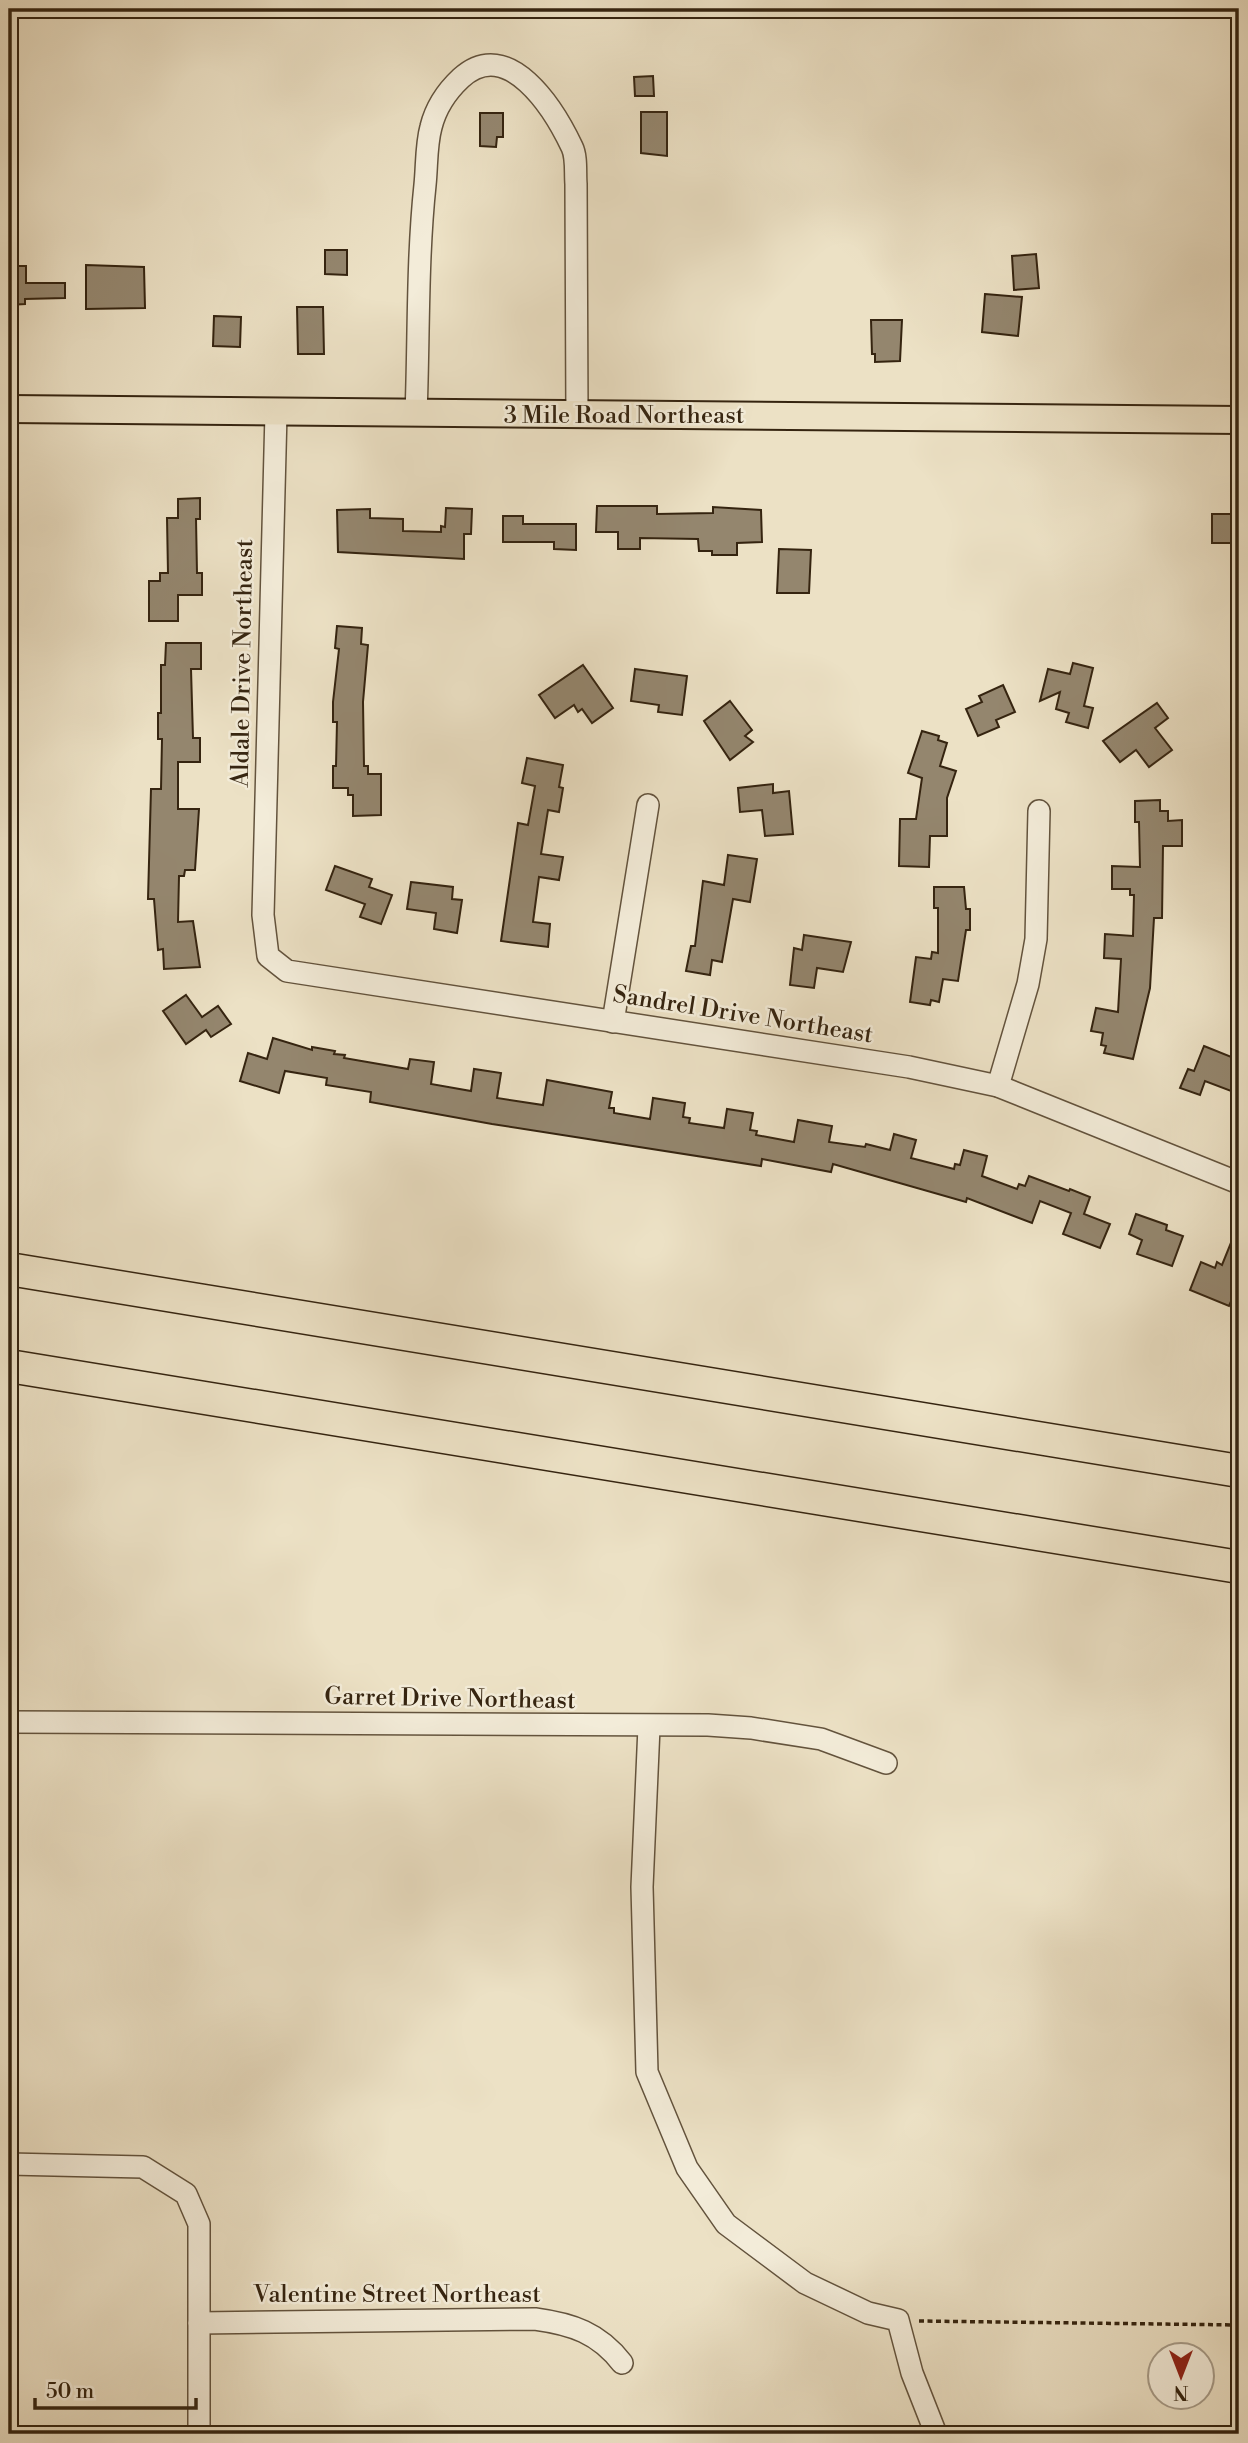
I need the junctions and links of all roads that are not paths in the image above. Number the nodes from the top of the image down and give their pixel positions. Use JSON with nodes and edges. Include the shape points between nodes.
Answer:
{"nodes":[{"id":1,"x":9,"y":410,"type":"edge"},
{"id":2,"x":276,"y":413,"type":"junction"},
{"id":3,"x":416,"y":415,"type":"junction"},
{"id":4,"x":577,"y":416,"type":"junction"},
{"id":5,"x":1239,"y":420,"type":"edge"},
{"id":6,"x":648,"y":805,"type":"dead end"},
{"id":7,"x":1039,"y":811,"type":"dead end"},
{"id":8,"x":263,"y":915,"type":"joint"},
{"id":9,"x":613,"y":1022,"type":"junction"},
{"id":10,"x":998,"y":1086,"type":"junction"},
{"id":11,"x":1239,"y":1182,"type":"edge"},
{"id":12,"x":9,"y":1269,"type":"edge"},
{"id":13,"x":9,"y":1366,"type":"edge"},
{"id":14,"x":1239,"y":1471,"type":"edge"},
{"id":15,"x":1239,"y":1567,"type":"edge"},
{"id":16,"x":9,"y":1722,"type":"edge"},
{"id":17,"x":649,"y":1727,"type":"junction"},
{"id":18,"x":886,"y":1763,"type":"dead end"},
{"id":19,"x":9,"y":2164,"type":"edge"},
{"id":20,"x":199,"y":2323,"type":"junction"},
{"id":21,"x":622,"y":2363,"type":"dead end"},
{"id":22,"x":199,"y":2434,"type":"edge"},
{"id":23,"x":936,"y":2434,"type":"edge"}],
"edges":[{"from":1,"to":2,"type":"main road","name":"3 Mile Road Northeast"},
{"from":2,"to":3,"type":"main road","name":"3 Mile Road Northeast"},
{"from":2,"to":8,"type":"street","name":"Aldale Drive Northeast"},
{"from":3,"to":4,"type":"main road","name":"3 Mile Road Northeast"},
{"from":3,"to":4,"type":"street","via":[[422,219],[430,128],[447,92],[481,65],[499,65],[522,75],[536,90],[573,149]]},
{"from":4,"to":5,"type":"main road","name":"3 Mile Road Northeast"},
{"from":6,"to":9,"type":"street"},
{"from":7,"to":10,"type":"street","via":[[1036,939],[1028,984]]},
{"from":8,"to":9,"type":"street","name":"Sandrel Drive Northeast","via":[[268,956],[288,971]]},
{"from":9,"to":10,"type":"street","name":"Sandrel Drive Northeast","via":[[909,1067]]},
{"from":10,"to":11,"type":"street","name":"Sandrel Drive Northeast"},
{"from":12,"to":14,"type":"highway"},
{"from":13,"to":15,"type":"highway"},
{"from":16,"to":17,"type":"street","name":"Garret Drive Northeast"},
{"from":17,"to":18,"type":"street","name":"Garret Drive Northeast","via":[[708,1725],[787,1732]]},
{"from":17,"to":23,"type":"street","via":[[642,1887],[647,2072],[687,2168],[726,2224],[805,2283],[868,2313],[898,2320],[912,2374]]},
{"from":19,"to":20,"type":"street","via":[[143,2167],[187,2194],[199,2224]]},
{"from":20,"to":21,"type":"street","name":"Valentine Street Northeast","via":[[535,2319],[596,2336]]},
{"from":20,"to":22,"type":"street"}]}
